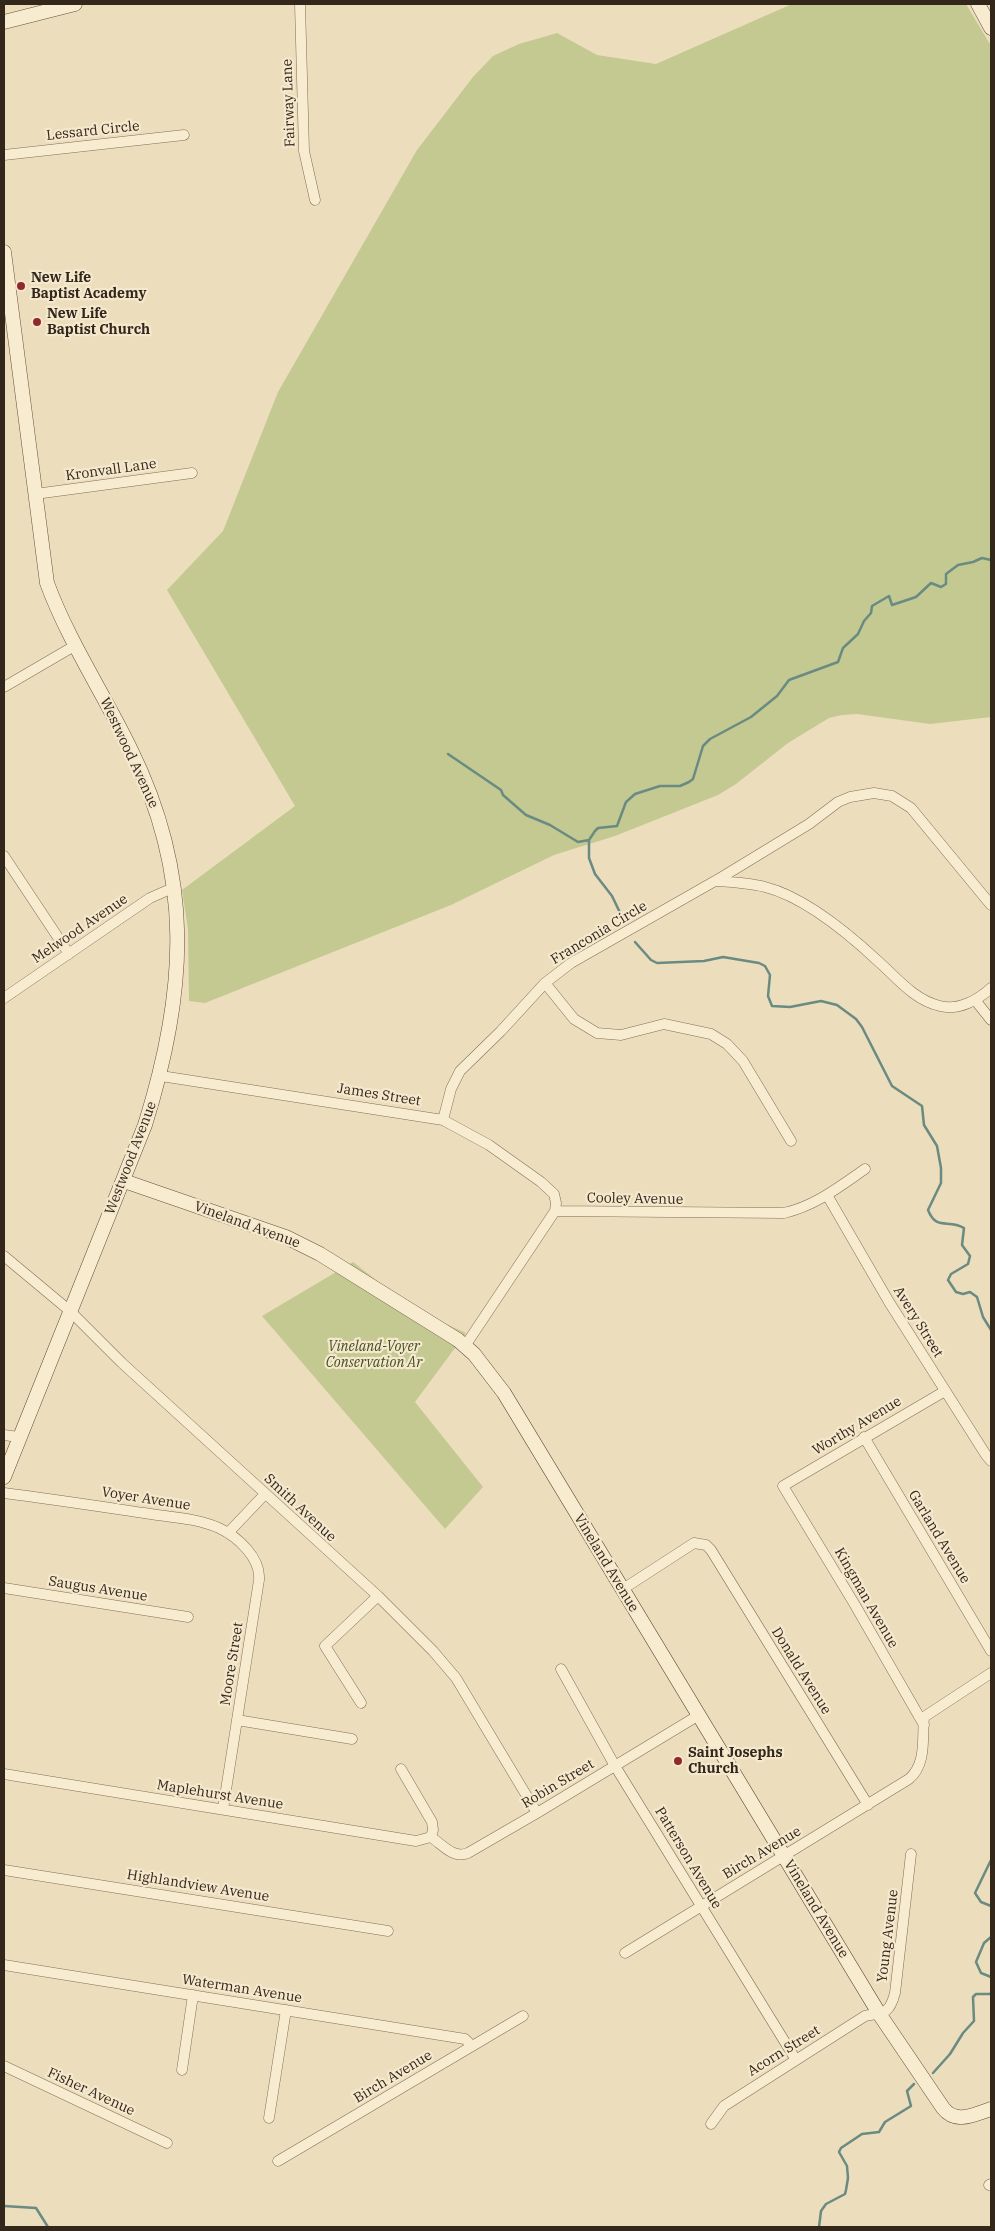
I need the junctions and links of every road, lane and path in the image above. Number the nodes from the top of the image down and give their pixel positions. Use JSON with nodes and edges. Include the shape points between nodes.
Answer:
{"nodes":[{"id":1,"x":75,"y":4,"type":"edge"},
{"id":2,"x":300,"y":4,"type":"edge"},
{"id":3,"x":978,"y":4,"type":"edge"},
{"id":4,"x":4,"y":22,"type":"edge"},
{"id":5,"x":991,"y":28,"type":"edge"},
{"id":6,"x":184,"y":135,"type":"dead end"},
{"id":7,"x":4,"y":155,"type":"edge"},
{"id":8,"x":315,"y":200,"type":"dead end"},
{"id":9,"x":4,"y":252,"type":"edge"},
{"id":10,"x":192,"y":473,"type":"dead end"},
{"id":11,"x":35,"y":494,"type":"junction"},
{"id":12,"x":76,"y":645,"type":"junction"},
{"id":13,"x":4,"y":687,"type":"edge"},
{"id":14,"x":4,"y":856,"type":"edge"},
{"id":15,"x":715,"y":881,"type":"junction"},
{"id":16,"x":175,"y":887,"type":"junction"},
{"id":17,"x":991,"y":905,"type":"edge"},
{"id":18,"x":69,"y":954,"type":"junction"},
{"id":19,"x":545,"y":983,"type":"junction"},
{"id":20,"x":991,"y":988,"type":"edge"},
{"id":21,"x":4,"y":998,"type":"edge"},
{"id":22,"x":975,"y":1000,"type":"junction"},
{"id":23,"x":991,"y":1020,"type":"edge"},
{"id":24,"x":161,"y":1076,"type":"junction"},
{"id":25,"x":443,"y":1120,"type":"junction"},
{"id":26,"x":791,"y":1141,"type":"dead end"},
{"id":27,"x":865,"y":1169,"type":"dead end"},
{"id":28,"x":124,"y":1181,"type":"junction"},
{"id":29,"x":827,"y":1195,"type":"junction"},
{"id":30,"x":555,"y":1211,"type":"junction"},
{"id":31,"x":4,"y":1256,"type":"edge"},
{"id":32,"x":70,"y":1311,"type":"junction"},
{"id":33,"x":465,"y":1346,"type":"junction"},
{"id":34,"x":945,"y":1391,"type":"junction"},
{"id":35,"x":4,"y":1435,"type":"edge"},
{"id":36,"x":864,"y":1437,"type":"junction"},
{"id":37,"x":18,"y":1438,"type":"junction"},
{"id":38,"x":991,"y":1460,"type":"edge"},
{"id":39,"x":4,"y":1477,"type":"edge"},
{"id":40,"x":783,"y":1486,"type":"joint"},
{"id":41,"x":4,"y":1493,"type":"edge"},
{"id":42,"x":265,"y":1494,"type":"junction"},
{"id":43,"x":228,"y":1533,"type":"junction"},
{"id":44,"x":4,"y":1588,"type":"edge"},
{"id":45,"x":623,"y":1589,"type":"junction"},
{"id":46,"x":378,"y":1596,"type":"junction"},
{"id":47,"x":188,"y":1617,"type":"dead end"},
{"id":48,"x":991,"y":1651,"type":"edge"},
{"id":49,"x":561,"y":1669,"type":"dead end"},
{"id":50,"x":991,"y":1673,"type":"edge"},
{"id":51,"x":360,"y":1703,"type":"dead end"},
{"id":52,"x":699,"y":1715,"type":"junction"},
{"id":53,"x":237,"y":1720,"type":"junction"},
{"id":54,"x":924,"y":1725,"type":"junction"},
{"id":55,"x":352,"y":1739,"type":"dead end"},
{"id":56,"x":615,"y":1766,"type":"junction"},
{"id":57,"x":401,"y":1768,"type":"dead end"},
{"id":58,"x":4,"y":1774,"type":"edge"},
{"id":59,"x":868,"y":1805,"type":"junction"},
{"id":60,"x":223,"y":1809,"type":"junction"},
{"id":61,"x":537,"y":1813,"type":"junction"},
{"id":62,"x":431,"y":1837,"type":"junction"},
{"id":63,"x":911,"y":1854,"type":"dead end"},
{"id":64,"x":784,"y":1856,"type":"junction"},
{"id":65,"x":4,"y":1870,"type":"edge"},
{"id":66,"x":701,"y":1906,"type":"junction"},
{"id":67,"x":388,"y":1931,"type":"dead end"},
{"id":68,"x":625,"y":1953,"type":"dead end"},
{"id":69,"x":4,"y":1964,"type":"edge"},
{"id":70,"x":193,"y":1995,"type":"junction"},
{"id":71,"x":286,"y":2010,"type":"junction"},
{"id":72,"x":880,"y":2015,"type":"junction"},
{"id":73,"x":523,"y":2016,"type":"dead end"},
{"id":74,"x":472,"y":2046,"type":"junction"},
{"id":75,"x":796,"y":2060,"type":"junction"},
{"id":76,"x":4,"y":2066,"type":"edge"},
{"id":77,"x":182,"y":2070,"type":"dead end"},
{"id":78,"x":991,"y":2109,"type":"edge"},
{"id":79,"x":269,"y":2118,"type":"dead end"},
{"id":80,"x":711,"y":2124,"type":"dead end"},
{"id":81,"x":167,"y":2143,"type":"dead end"},
{"id":82,"x":278,"y":2161,"type":"dead end"}],
"edges":[{"from":1,"to":4,"type":"street"},
{"from":2,"to":8,"type":"street","name":"Fairway Lane","via":[[304,151]]},
{"from":3,"to":5,"type":"street"},
{"from":6,"to":7,"type":"street","name":"Lessard Circle"},
{"from":9,"to":11,"type":"street","name":"Westwood Avenue"},
{"from":10,"to":11,"type":"street","name":"Kronvall Lane"},
{"from":11,"to":12,"type":"street","name":"Westwood Avenue","via":[[47,583]]},
{"from":12,"to":13,"type":"street"},
{"from":12,"to":16,"type":"street","name":"Westwood Avenue","via":[[153,798]]},
{"from":14,"to":18,"type":"street"},
{"from":15,"to":17,"type":"street","name":"Franconia Circle","via":[[810,824],[838,802],[880,793],[898,799],[916,814]]},
{"from":15,"to":19,"type":"street","name":"Franconia Circle","via":[[571,963]]},
{"from":15,"to":22,"type":"street","via":[[765,887],[798,902],[848,936],[928,1002],[946,1007]]},
{"from":16,"to":18,"type":"street","name":"Melwood Avenue","via":[[150,898]]},
{"from":16,"to":24,"type":"street","name":"Westwood Avenue","via":[[176,987]]},
{"from":18,"to":21,"type":"street","name":"Melwood Avenue"},
{"from":19,"to":25,"type":"street","name":"Franconia Circle","via":[[460,1071],[451,1089]]},
{"from":19,"to":26,"type":"street","via":[[574,1019],[597,1033],[621,1035],[664,1024],[711,1034],[732,1048]]},
{"from":20,"to":22,"type":"street"},
{"from":22,"to":23,"type":"street"},
{"from":24,"to":25,"type":"street","name":"James Street"},
{"from":24,"to":28,"type":"street","name":"Westwood Avenue"},
{"from":25,"to":30,"type":"street","name":"James Street","via":[[489,1145],[541,1182],[554,1194]]},
{"from":27,"to":29,"type":"street","name":"Cooley Avenue"},
{"from":28,"to":32,"type":"street","name":"Westwood Avenue"},
{"from":28,"to":33,"type":"street","name":"Vineland Avenue","via":[[299,1243],[379,1289]]},
{"from":29,"to":30,"type":"street","name":"Cooley Avenue","via":[[797,1209],[778,1213]]},
{"from":29,"to":34,"type":"street","name":"Avery Street"},
{"from":30,"to":33,"type":"street"},
{"from":31,"to":32,"type":"street","name":"Smith Avenue"},
{"from":32,"to":37,"type":"street","name":"Westwood Avenue"},
{"from":32,"to":42,"type":"street","name":"Smith Avenue"},
{"from":33,"to":45,"type":"street","name":"Vineland Avenue","via":[[504,1393]]},
{"from":34,"to":36,"type":"street","name":"Worthy Avenue"},
{"from":34,"to":38,"type":"street","name":"Avery Street"},
{"from":35,"to":37,"type":"street"},
{"from":36,"to":40,"type":"street","name":"Worthy Avenue"},
{"from":36,"to":48,"type":"street","name":"Garland Avenue"},
{"from":37,"to":39,"type":"street","name":"Westwood Avenue"},
{"from":40,"to":54,"type":"street","name":"Kingman Avenue"},
{"from":41,"to":43,"type":"street","name":"Voyer Avenue","via":[[189,1520]]},
{"from":42,"to":43,"type":"street"},
{"from":42,"to":46,"type":"street","name":"Smith Avenue"},
{"from":43,"to":53,"type":"street","name":"Moore Street","via":[[254,1558],[259,1574]]},
{"from":44,"to":47,"type":"street","name":"Saugus Avenue"},
{"from":45,"to":52,"type":"street","name":"Vineland Avenue"},
{"from":45,"to":59,"type":"street","name":"Donald Avenue","via":[[694,1543],[706,1545]]},
{"from":46,"to":51,"type":"street","via":[[325,1646]]},
{"from":46,"to":61,"type":"street","name":"Smith Avenue","via":[[456,1678]]},
{"from":49,"to":56,"type":"street","name":"Patterson Avenue"},
{"from":50,"to":54,"type":"street","via":[[927,1714]]},
{"from":52,"to":56,"type":"street","name":"Robin Street"},
{"from":52,"to":64,"type":"street","name":"Vineland Avenue"},
{"from":53,"to":55,"type":"street"},
{"from":53,"to":60,"type":"street","name":"Moore Street"},
{"from":54,"to":59,"type":"street","name":"Birch Avenue","via":[[921,1757],[913,1775]]},
{"from":56,"to":61,"type":"street","name":"Robin Street"},
{"from":56,"to":66,"type":"street","name":"Patterson Avenue"},
{"from":57,"to":62,"type":"street","via":[[432,1822]]},
{"from":58,"to":60,"type":"street","name":"Maplehurst Avenue"},
{"from":59,"to":64,"type":"street","name":"Birch Avenue"},
{"from":60,"to":62,"type":"street","name":"Maplehurst Avenue","via":[[416,1841]]},
{"from":61,"to":62,"type":"street","name":"Robin Street","via":[[464,1854],[451,1852]]},
{"from":63,"to":72,"type":"street","name":"Young Avenue","via":[[895,1993],[890,2007]]},
{"from":64,"to":66,"type":"street","name":"Birch Avenue"},
{"from":64,"to":72,"type":"street","name":"Vineland Avenue"},
{"from":65,"to":67,"type":"street","name":"Highlandview Avenue"},
{"from":66,"to":68,"type":"street","name":"Birch Avenue"},
{"from":66,"to":75,"type":"street","name":"Patterson Avenue"},
{"from":69,"to":70,"type":"street","name":"Waterman Avenue"},
{"from":70,"to":71,"type":"street","name":"Waterman Avenue"},
{"from":70,"to":77,"type":"street"},
{"from":71,"to":74,"type":"street","name":"Waterman Avenue","via":[[466,2039]]},
{"from":71,"to":79,"type":"street"},
{"from":72,"to":75,"type":"street","name":"Acorn Street","via":[[865,2016]]},
{"from":72,"to":78,"type":"street","name":"Vineland Avenue","via":[[949,2115],[960,2118]]},
{"from":73,"to":74,"type":"street","name":"Birch Avenue"},
{"from":74,"to":82,"type":"street","name":"Birch Avenue"},
{"from":75,"to":80,"type":"street","name":"Acorn Street","via":[[724,2106]]},
{"from":76,"to":81,"type":"street","name":"Fisher Avenue"}]}
